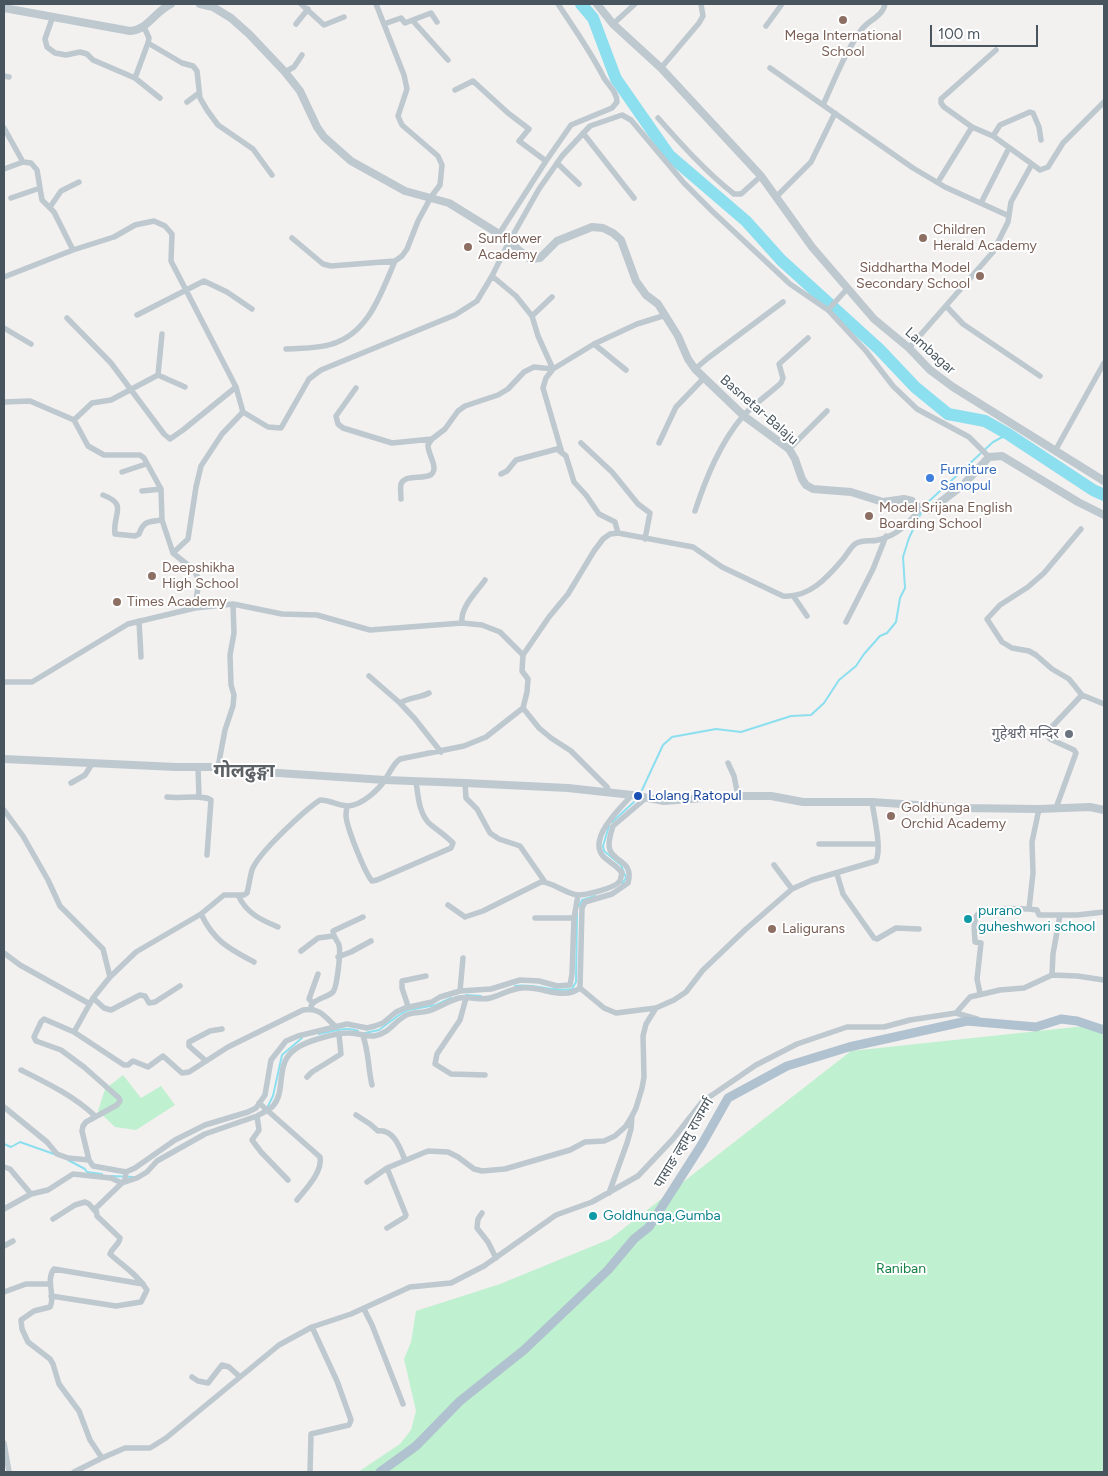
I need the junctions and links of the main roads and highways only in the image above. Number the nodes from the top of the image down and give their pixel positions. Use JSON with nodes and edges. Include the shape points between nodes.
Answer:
{"nodes":[{"id":1,"x":1104,"y":1030,"type":"edge"},
{"id":2,"x":380,"y":1472,"type":"edge"}],
"edges":[{"from":1,"to":2,"type":"main road","name":"पासाङ ल्हामु राजमर्ग","via":[[1062,1019],[1036,1027],[966,1021],[849,1047],[787,1066],[728,1098],[649,1227],[524,1350],[460,1401],[416,1446]]}]}
